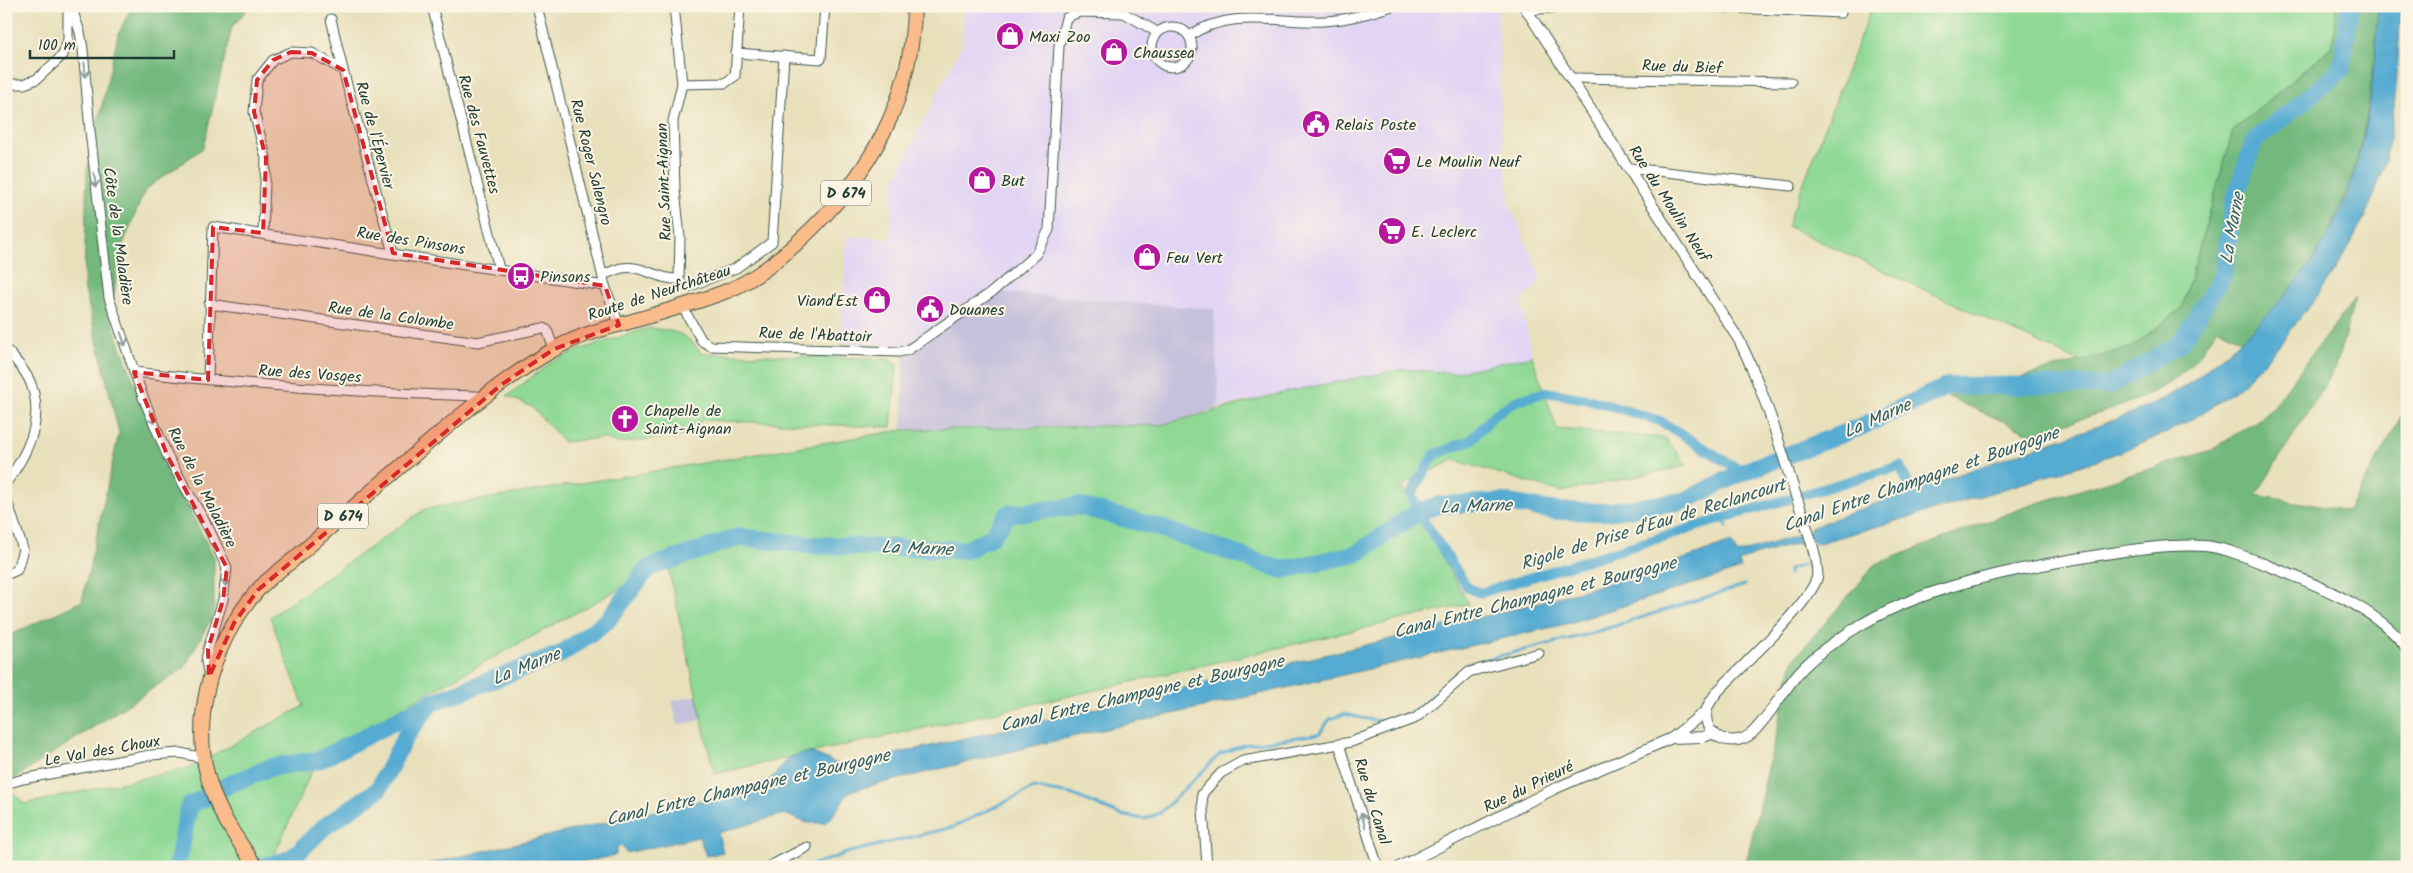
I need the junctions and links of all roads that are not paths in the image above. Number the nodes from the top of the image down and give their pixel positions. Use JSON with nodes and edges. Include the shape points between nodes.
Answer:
{"nodes":[{"id":1,"x":69,"y":6,"type":"edge"},
{"id":2,"x":432,"y":6,"type":"edge"},
{"id":3,"x":537,"y":6,"type":"edge"},
{"id":4,"x":674,"y":6,"type":"edge"},
{"id":5,"x":740,"y":6,"type":"edge"},
{"id":6,"x":825,"y":6,"type":"edge"},
{"id":7,"x":914,"y":6,"type":"edge"},
{"id":8,"x":1392,"y":6,"type":"edge"},
{"id":9,"x":1574,"y":6,"type":"edge"},
{"id":10,"x":1690,"y":6,"type":"edge"},
{"id":11,"x":1526,"y":8,"type":"edge"},
{"id":12,"x":1841,"y":13,"type":"dead end"},
{"id":13,"x":331,"y":19,"type":"dead end"},
{"id":14,"x":1157,"y":32,"type":"junction"},
{"id":15,"x":1189,"y":36,"type":"junction"},
{"id":16,"x":736,"y":53,"type":"junction"},
{"id":17,"x":784,"y":56,"type":"junction"},
{"id":18,"x":343,"y":70,"type":"junction"},
{"id":19,"x":1572,"y":78,"type":"junction"},
{"id":20,"x":1791,"y":82,"type":"dead end"},
{"id":21,"x":6,"y":84,"type":"edge"},
{"id":22,"x":682,"y":84,"type":"junction"},
{"id":23,"x":1630,"y":168,"type":"junction"},
{"id":24,"x":1791,"y":186,"type":"dead end"},
{"id":25,"x":263,"y":233,"type":"junction"},
{"id":26,"x":393,"y":252,"type":"junction"},
{"id":27,"x":499,"y":269,"type":"junction"},
{"id":28,"x":603,"y":275,"type":"junction"},
{"id":29,"x":678,"y":279,"type":"junction"},
{"id":30,"x":605,"y":286,"type":"junction"},
{"id":31,"x":209,"y":304,"type":"junction"},
{"id":32,"x":682,"y":306,"type":"junction"},
{"id":33,"x":619,"y":325,"type":"junction"},
{"id":34,"x":6,"y":349,"type":"edge"},
{"id":35,"x":554,"y":349,"type":"junction"},
{"id":36,"x":134,"y":372,"type":"junction"},
{"id":37,"x":208,"y":380,"type":"junction"},
{"id":38,"x":482,"y":401,"type":"junction"},
{"id":39,"x":6,"y":483,"type":"edge"},
{"id":40,"x":1794,"y":490,"type":"joint"},
{"id":41,"x":6,"y":498,"type":"edge"},
{"id":42,"x":6,"y":575,"type":"edge"},
{"id":43,"x":2407,"y":648,"type":"edge"},
{"id":44,"x":1539,"y":654,"type":"dead end"},
{"id":45,"x":209,"y":677,"type":"junction"},
{"id":46,"x":1706,"y":711,"type":"junction"},
{"id":47,"x":1714,"y":733,"type":"junction"},
{"id":48,"x":1672,"y":738,"type":"junction"},
{"id":49,"x":1339,"y":744,"type":"junction"},
{"id":50,"x":204,"y":758,"type":"junction"},
{"id":51,"x":6,"y":784,"type":"edge"},
{"id":52,"x":807,"y":847,"type":"dead end"},
{"id":53,"x":256,"y":867,"type":"edge"},
{"id":54,"x":768,"y":867,"type":"edge"},
{"id":55,"x":1206,"y":867,"type":"edge"},
{"id":56,"x":1378,"y":867,"type":"edge"},
{"id":57,"x":1399,"y":867,"type":"edge"}],
"edges":[{"from":1,"to":21,"type":"street","via":[[68,40],[63,55],[37,79],[24,84]]},
{"from":1,"to":36,"type":"street","name":"Côte de la Maladière","one_way":true,"via":[[83,49],[109,298]]},
{"from":2,"to":27,"type":"street","name":"Rue des Fauvettes"},
{"from":3,"to":28,"type":"street","name":"Rue Roger Salengro"},
{"from":4,"to":22,"type":"street","name":"Rue Saint-Aignan"},
{"from":5,"to":16,"type":"street"},
{"from":6,"to":17,"type":"street","via":[[821,59]]},
{"from":7,"to":32,"type":"main road","name":"Route de Neufchâteau","number":"D 674","via":[[912,41],[902,88],[884,134],[852,185],[811,230],[756,275],[730,290]]},
{"from":8,"to":15,"type":"street","via":[[1326,21],[1222,20]]},
{"from":9,"to":11,"type":"street"},
{"from":10,"to":12,"type":"street"},
{"from":11,"to":19,"type":"street","name":"Rue du Moulin Neuf"},
{"from":13,"to":18,"type":"street"},
{"from":14,"to":15,"type":"street","via":[[1165,27],[1175,27]]},
{"from":14,"to":15,"type":"street","via":[[1153,38],[1152,54],[1169,67],[1181,65],[1190,56]]},
{"from":14,"to":32,"type":"street","name":"Rue de l'Abattoir","via":[[1124,13],[1079,12],[1066,18],[1060,46],[1049,230],[1036,254],[992,292],[908,350],[712,346],[702,341]]},
{"from":16,"to":17,"type":"street"},
{"from":16,"to":22,"type":"street","via":[[735,76],[725,83]]},
{"from":17,"to":29,"type":"street","via":[[772,242],[736,268],[688,286],[682,285]]},
{"from":18,"to":25,"type":"street","name":"Rue de l'Épervier","via":[[312,53],[291,52],[273,60],[257,80],[254,112],[266,158]]},
{"from":18,"to":26,"type":"street","name":"Rue de l'Épervier"},
{"from":19,"to":20,"type":"street","name":"Rue du Bief"},
{"from":19,"to":23,"type":"street","name":"Rue du Moulin Neuf"},
{"from":22,"to":29,"type":"street","name":"Rue Saint-Aignan","via":[[673,121],[680,237]]},
{"from":23,"to":24,"type":"street"},
{"from":23,"to":40,"type":"street","name":"Rue du Moulin Neuf","via":[[1739,340],[1774,424]]},
{"from":25,"to":26,"type":"street","name":"Rue des Pinsons"},
{"from":25,"to":31,"type":"street","name":"Rue des Pinsons","via":[[213,227]]},
{"from":26,"to":27,"type":"street","name":"Rue des Pinsons"},
{"from":27,"to":30,"type":"street","name":"Rue des Pinsons"},
{"from":28,"to":29,"type":"street","via":[[624,268]]},
{"from":28,"to":30,"type":"street","name":"Rue Roger Salengro"},
{"from":30,"to":33,"type":"street","name":"Rue Roger Salengro"},
{"from":31,"to":35,"type":"street","name":"Rue de la Colombe","via":[[478,342],[543,328],[547,330]]},
{"from":31,"to":37,"type":"street"},
{"from":32,"to":33,"type":"main road","name":"Route de Neufchâteau","number":"D 674"},
{"from":33,"to":35,"type":"main road","name":"Route de Neufchâteau","number":"D 674","via":[[602,328]]},
{"from":34,"to":39,"type":"street","via":[[32,386],[35,410],[33,436],[23,461]]},
{"from":35,"to":38,"type":"main road","name":"Route de Neufchâteau","number":"D 674"},
{"from":36,"to":37,"type":"street","name":"Rue des Vosges"},
{"from":36,"to":45,"type":"street","name":"Rue de la Maladière","one_way":true,"via":[[168,457],[227,568],[223,600],[206,660]]},
{"from":37,"to":38,"type":"street","name":"Rue des Vosges","via":[[406,395],[477,396]]},
{"from":38,"to":45,"type":"main road","number":"D 674","via":[[258,590],[234,623]]},
{"from":40,"to":46,"type":"street","name":"Rue du Prieuré","via":[[1813,551],[1817,576],[1808,597],[1718,691]]},
{"from":41,"to":42,"type":"street","via":[[23,549],[17,570]]},
{"from":43,"to":47,"type":"street","name":"Rue du Prieuré","via":[[2369,614],[2296,576],[2224,550],[2190,546],[2118,552],[1969,582],[1869,620],[1837,640],[1804,667],[1761,724],[1746,738],[1733,742]]},
{"from":44,"to":49,"type":"street","via":[[1469,672],[1416,718]]},
{"from":45,"to":50,"type":"main road","number":"D 674","via":[[204,704]]},
{"from":46,"to":47,"type":"street"},
{"from":46,"to":48,"type":"street","name":"Rue du Prieuré"},
{"from":47,"to":48,"type":"street","name":"Rue du Prieuré","via":[[1703,737]]},
{"from":48,"to":57,"type":"street","name":"Rue du Prieuré","via":[[1554,788]]},
{"from":49,"to":55,"type":"street","via":[[1243,761],[1221,773],[1202,794]]},
{"from":56,"to":49,"type":"street","name":"Rue du Canal","one_way":true},
{"from":50,"to":51,"type":"street","name":"Le Val des Choux","via":[[180,753],[150,755]]},
{"from":50,"to":53,"type":"main road","number":"D 674","via":[[224,818]]},
{"from":52,"to":54,"type":"street"}]}
